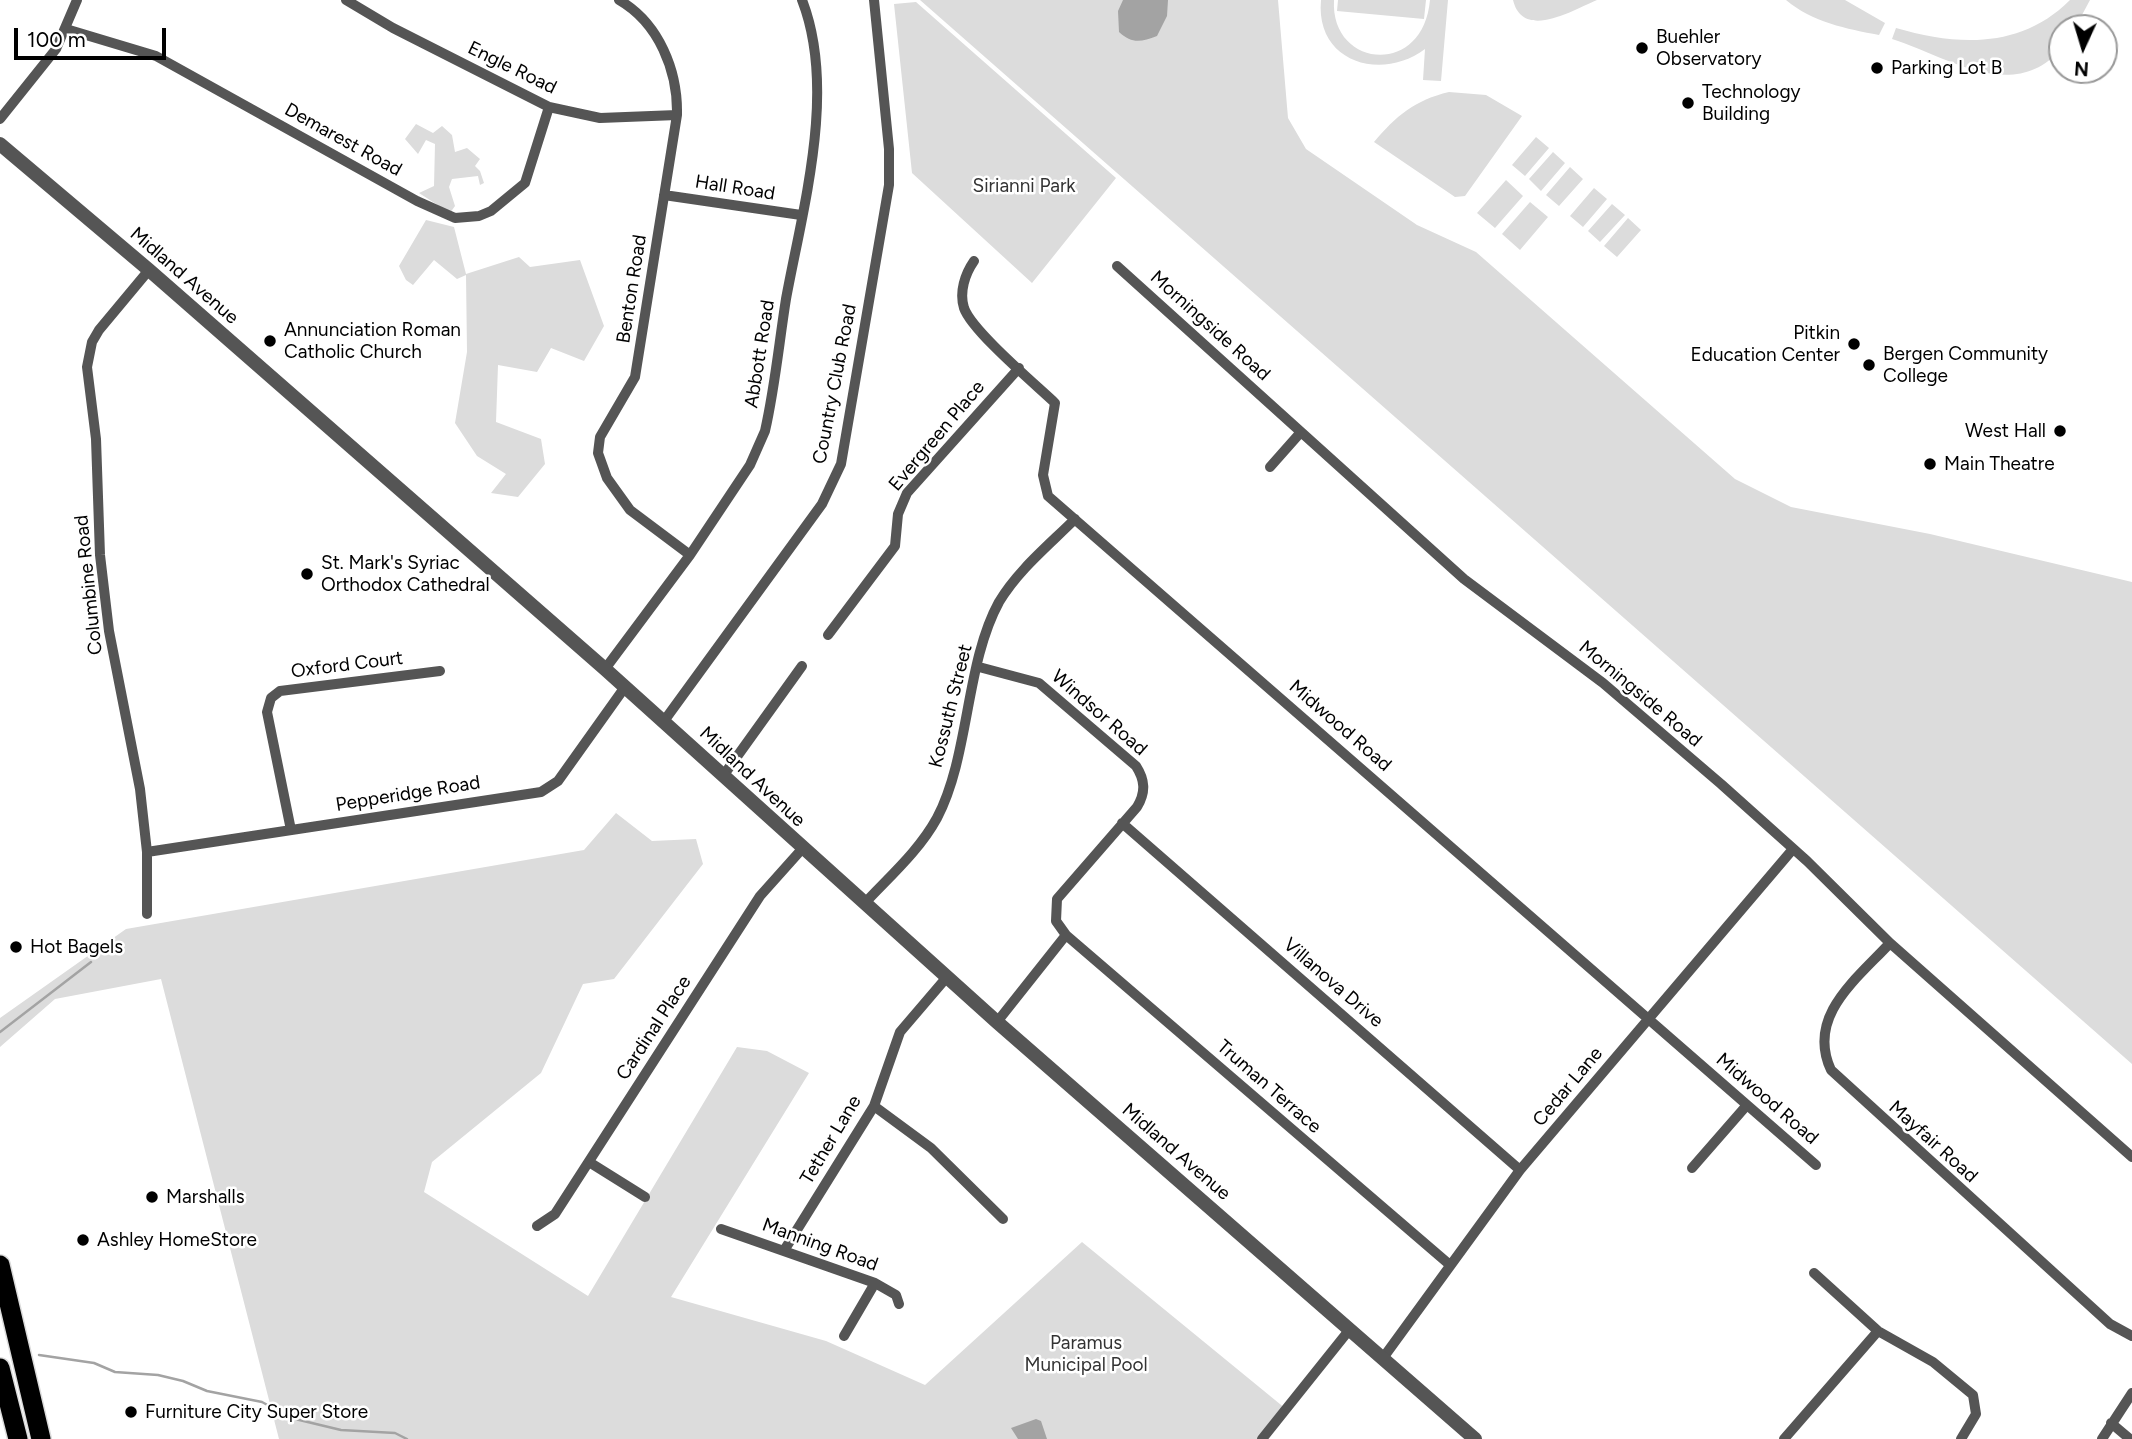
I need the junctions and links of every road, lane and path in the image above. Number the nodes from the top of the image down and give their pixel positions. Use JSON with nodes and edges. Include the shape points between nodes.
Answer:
{"nodes":[{"id":1,"x":77,"y":0,"type":"edge"},
{"id":2,"x":346,"y":0,"type":"edge"},
{"id":3,"x":621,"y":0,"type":"edge"},
{"id":4,"x":802,"y":0,"type":"edge"},
{"id":5,"x":874,"y":0,"type":"edge"},
{"id":6,"x":66,"y":29,"type":"junction"},
{"id":7,"x":549,"y":107,"type":"junction"},
{"id":8,"x":677,"y":115,"type":"junction"},
{"id":9,"x":0,"y":119,"type":"edge"},
{"id":10,"x":0,"y":144,"type":"edge"},
{"id":11,"x":664,"y":195,"type":"junction"},
{"id":12,"x":801,"y":215,"type":"junction"},
{"id":13,"x":974,"y":261,"type":"dead end"},
{"id":14,"x":1117,"y":266,"type":"dead end"},
{"id":15,"x":149,"y":270,"type":"junction"},
{"id":16,"x":1019,"y":368,"type":"junction"},
{"id":17,"x":1301,"y":432,"type":"junction"},
{"id":18,"x":1270,"y":467,"type":"dead end"},
{"id":19,"x":1075,"y":519,"type":"junction"},
{"id":20,"x":690,"y":555,"type":"junction"},
{"id":21,"x":828,"y":635,"type":"dead end"},
{"id":22,"x":802,"y":666,"type":"dead end"},
{"id":23,"x":979,"y":667,"type":"junction"},
{"id":24,"x":605,"y":669,"type":"junction"},
{"id":25,"x":440,"y":671,"type":"dead end"},
{"id":26,"x":625,"y":687,"type":"junction"},
{"id":27,"x":664,"y":721,"type":"junction"},
{"id":28,"x":723,"y":776,"type":"junction"},
{"id":29,"x":1122,"y":823,"type":"junction"},
{"id":30,"x":291,"y":830,"type":"junction"},
{"id":31,"x":802,"y":849,"type":"junction"},
{"id":32,"x":1793,"y":849,"type":"junction"},
{"id":33,"x":146,"y":852,"type":"junction"},
{"id":34,"x":864,"y":904,"type":"junction"},
{"id":35,"x":147,"y":914,"type":"dead end"},
{"id":36,"x":1066,"y":934,"type":"junction"},
{"id":37,"x":1890,"y":943,"type":"junction"},
{"id":38,"x":947,"y":978,"type":"junction"},
{"id":39,"x":1648,"y":1019,"type":"junction"},
{"id":40,"x":997,"y":1022,"type":"junction"},
{"id":41,"x":1747,"y":1105,"type":"junction"},
{"id":42,"x":874,"y":1106,"type":"junction"},
{"id":43,"x":2132,"y":1157,"type":"edge"},
{"id":44,"x":589,"y":1162,"type":"junction"},
{"id":45,"x":1816,"y":1165,"type":"dead end"},
{"id":46,"x":1692,"y":1168,"type":"dead end"},
{"id":47,"x":1520,"y":1170,"type":"junction"},
{"id":48,"x":645,"y":1197,"type":"dead end"},
{"id":49,"x":1003,"y":1219,"type":"dead end"},
{"id":50,"x":537,"y":1226,"type":"dead end"},
{"id":51,"x":721,"y":1229,"type":"dead end"},
{"id":52,"x":785,"y":1249,"type":"junction"},
{"id":53,"x":0,"y":1265,"type":"edge"},
{"id":54,"x":1450,"y":1265,"type":"junction"},
{"id":55,"x":1814,"y":1273,"type":"dead end"},
{"id":56,"x":876,"y":1283,"type":"junction"},
{"id":57,"x":899,"y":1304,"type":"dead end"},
{"id":58,"x":1350,"y":1329,"type":"junction"},
{"id":59,"x":1878,"y":1331,"type":"junction"},
{"id":60,"x":844,"y":1336,"type":"dead end"},
{"id":61,"x":2132,"y":1336,"type":"edge"},
{"id":62,"x":1383,"y":1358,"type":"junction"},
{"id":63,"x":0,"y":1368,"type":"edge"},
{"id":64,"x":2132,"y":1394,"type":"edge"},
{"id":65,"x":2111,"y":1423,"type":"junction"},
{"id":66,"x":18,"y":1439,"type":"edge"},
{"id":67,"x":41,"y":1439,"type":"edge"},
{"id":68,"x":1262,"y":1439,"type":"edge"},
{"id":69,"x":1475,"y":1439,"type":"edge"},
{"id":70,"x":1784,"y":1439,"type":"edge"},
{"id":71,"x":1961,"y":1439,"type":"edge"},
{"id":72,"x":2102,"y":1439,"type":"edge"},
{"id":73,"x":2130,"y":1439,"type":"edge"}],
"edges":[{"from":1,"to":6,"type":"street"},
{"from":2,"to":7,"type":"street","name":"Engle Road"},
{"from":3,"to":8,"type":"street","name":"Benton Road","via":[[662,47],[675,80]]},
{"from":4,"to":12,"type":"street","name":"Abbott Road","via":[[813,38],[816,86],[813,150]]},
{"from":5,"to":27,"type":"street","name":"Country Club Road","via":[[889,176],[841,464],[822,504]]},
{"from":6,"to":7,"type":"street","name":"Demarest Road","via":[[156,56],[455,218],[491,211],[525,183]]},
{"from":6,"to":9,"type":"street","via":[[44,66]]},
{"from":7,"to":8,"type":"street","name":"Engle Road","via":[[600,118]]},
{"from":8,"to":11,"type":"street","name":"Benton Road"},
{"from":10,"to":15,"type":"street","name":"Midland Avenue"},
{"from":11,"to":12,"type":"street","name":"Hall Road"},
{"from":11,"to":20,"type":"street","name":"Benton Road","via":[[635,377],[600,437],[598,453],[607,478],[631,510]]},
{"from":12,"to":20,"type":"street","name":"Abbott Road","via":[[765,430],[750,465]]},
{"from":13,"to":16,"type":"street","name":"Midwood Road","via":[[963,288],[964,310]]},
{"from":14,"to":17,"type":"street","name":"Morningside Road"},
{"from":15,"to":24,"type":"street","name":"Midland Avenue"},
{"from":15,"to":33,"type":"street","name":"Columbine Road","via":[[99,331],[87,367],[109,631],[140,789]]},
{"from":16,"to":19,"type":"street","name":"Midwood Road","via":[[1055,403],[1043,475],[1048,496]]},
{"from":16,"to":21,"type":"street","name":"Evergreen Place","via":[[907,493],[898,514],[895,546]]},
{"from":17,"to":18,"type":"street"},
{"from":17,"to":32,"type":"street","name":"Morningside Road","via":[[1464,579],[1603,683]]},
{"from":19,"to":23,"type":"street","name":"Kossuth Street","via":[[1009,588],[989,625]]},
{"from":19,"to":39,"type":"street","name":"Midwood Road"},
{"from":20,"to":24,"type":"street","name":"Abbott Road"},
{"from":22,"to":28,"type":"street"},
{"from":23,"to":29,"type":"street","name":"Windsor Road","via":[[1039,683],[1136,766],[1144,782],[1142,799]]},
{"from":23,"to":34,"type":"street","name":"Kossuth Street","via":[[939,815],[926,837]]},
{"from":24,"to":26,"type":"street","name":"Midland Avenue"},
{"from":25,"to":30,"type":"street","name":"Oxford Court","via":[[280,691],[271,698],[267,712]]},
{"from":26,"to":27,"type":"street","name":"Midland Avenue"},
{"from":26,"to":30,"type":"street","name":"Pepperidge Road","via":[[558,781],[541,792]]},
{"from":27,"to":28,"type":"street","name":"Midland Avenue"},
{"from":28,"to":31,"type":"street","name":"Midland Avenue"},
{"from":29,"to":36,"type":"street","name":"Windsor Road","via":[[1057,899],[1056,921]]},
{"from":29,"to":47,"type":"street","name":"Villanova Drive"},
{"from":30,"to":33,"type":"street","name":"Pepperidge Road"},
{"from":31,"to":34,"type":"street","name":"Midland Avenue"},
{"from":31,"to":44,"type":"street","name":"Cardinal Place","via":[[760,896]]},
{"from":32,"to":37,"type":"street","name":"Morningside Road"},
{"from":32,"to":39,"type":"street","name":"Cedar Lane"},
{"from":33,"to":35,"type":"street","name":"Columbine Road"},
{"from":34,"to":38,"type":"street","name":"Midland Avenue"},
{"from":36,"to":40,"type":"street"},
{"from":36,"to":54,"type":"street","name":"Truman Terrace"},
{"from":37,"to":43,"type":"street","name":"Morningside Road"},
{"from":37,"to":61,"type":"street","name":"Mayfair Road","via":[[1830,1011],[1822,1034],[1830,1070],[2110,1324]]},
{"from":38,"to":40,"type":"street","name":"Midland Avenue"},
{"from":38,"to":42,"type":"street","name":"Tether Lane","via":[[900,1032]]},
{"from":39,"to":41,"type":"street","name":"Midwood Road"},
{"from":39,"to":47,"type":"street","name":"Cedar Lane"},
{"from":40,"to":58,"type":"street","name":"Midland Avenue"},
{"from":41,"to":45,"type":"street","name":"Midwood Road"},
{"from":41,"to":46,"type":"street"},
{"from":42,"to":49,"type":"street","via":[[931,1148]]},
{"from":42,"to":52,"type":"street","name":"Tether Lane"},
{"from":44,"to":48,"type":"street"},
{"from":44,"to":50,"type":"street","name":"Cardinal Place","via":[[555,1214]]},
{"from":47,"to":54,"type":"street","name":"Cedar Lane"},
{"from":51,"to":52,"type":"street","name":"Manning Road"},
{"from":52,"to":56,"type":"street","name":"Manning Road"},
{"from":53,"to":67,"type":"highway"},
{"from":54,"to":62,"type":"street","name":"Cedar Lane"},
{"from":55,"to":59,"type":"street"},
{"from":56,"to":57,"type":"street","name":"Manning Road","via":[[896,1295]]},
{"from":56,"to":60,"type":"street"},
{"from":58,"to":62,"type":"street","name":"Midland Avenue"},
{"from":58,"to":68,"type":"street"},
{"from":59,"to":70,"type":"street"},
{"from":59,"to":71,"type":"street","via":[[1933,1362],[1973,1395],[1976,1414]]},
{"from":62,"to":69,"type":"street","name":"Midland Avenue"},
{"from":63,"to":66,"type":"highway"},
{"from":64,"to":65,"type":"street"},
{"from":65,"to":72,"type":"street"},
{"from":65,"to":73,"type":"street"}]}
